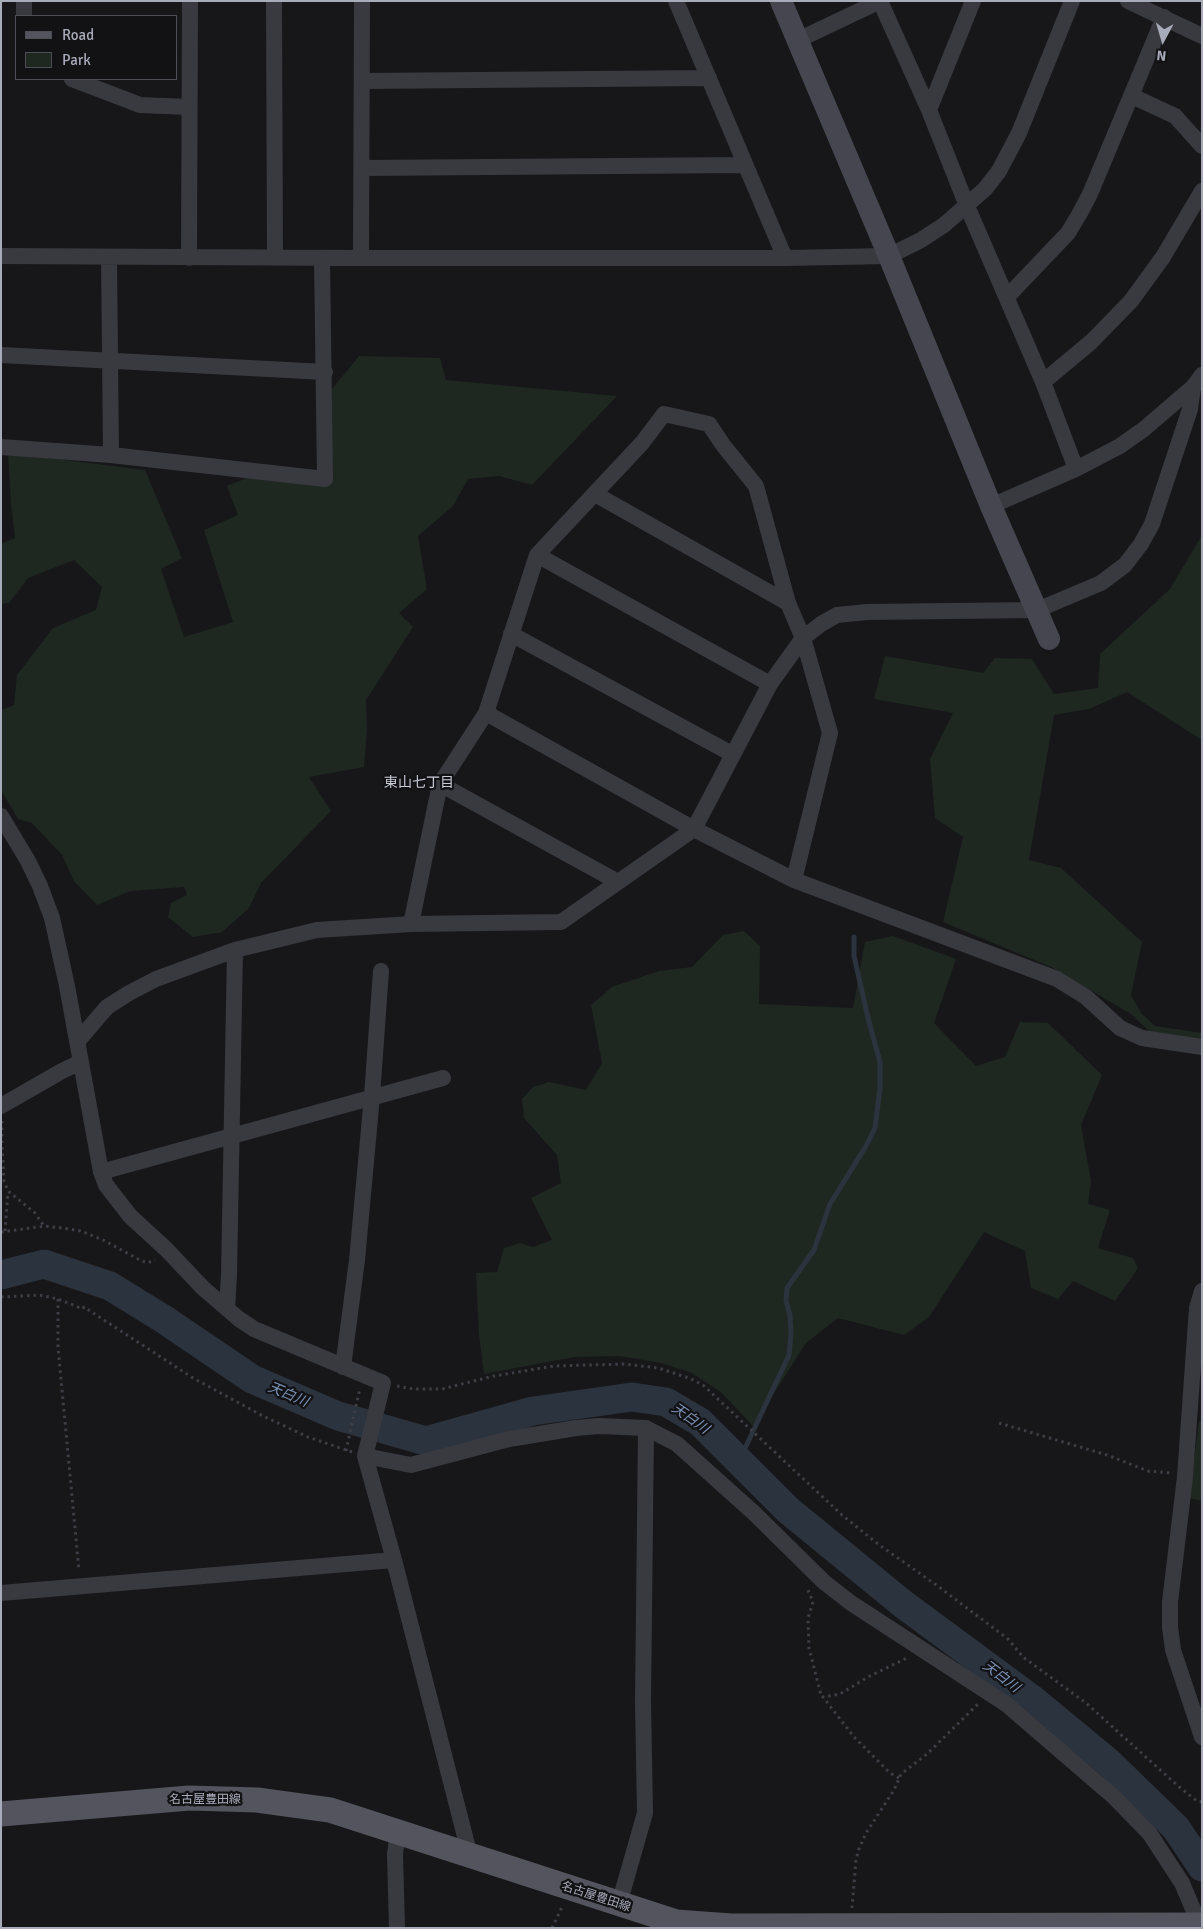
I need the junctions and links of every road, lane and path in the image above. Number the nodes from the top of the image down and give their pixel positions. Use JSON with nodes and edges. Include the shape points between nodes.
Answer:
{"nodes":[{"id":1,"x":24,"y":1,"type":"edge"},
{"id":2,"x":190,"y":1,"type":"edge"},
{"id":3,"x":274,"y":1,"type":"edge"},
{"id":4,"x":362,"y":1,"type":"edge"},
{"id":5,"x":676,"y":1,"type":"edge"},
{"id":6,"x":781,"y":1,"type":"edge"},
{"id":7,"x":880,"y":1,"type":"edge"},
{"id":8,"x":973,"y":1,"type":"edge"},
{"id":9,"x":1072,"y":1,"type":"edge"},
{"id":10,"x":1128,"y":1,"type":"edge"},
{"id":11,"x":24,"y":15,"type":"edge"},
{"id":12,"x":1164,"y":17,"type":"junction"},
{"id":13,"x":1202,"y":36,"type":"edge"},
{"id":14,"x":798,"y":40,"type":"junction"},
{"id":15,"x":709,"y":78,"type":"junction"},
{"id":16,"x":75,"y":80,"type":"edge"},
{"id":17,"x":362,"y":81,"type":"junction"},
{"id":18,"x":1132,"y":96,"type":"junction"},
{"id":19,"x":189,"y":107,"type":"junction"},
{"id":20,"x":929,"y":110,"type":"junction"},
{"id":21,"x":1202,"y":146,"type":"edge"},
{"id":22,"x":745,"y":165,"type":"junction"},
{"id":23,"x":362,"y":168,"type":"junction"},
{"id":24,"x":1202,"y":191,"type":"edge"},
{"id":25,"x":967,"y":206,"type":"junction"},
{"id":26,"x":1,"y":256,"type":"edge"},
{"id":27,"x":889,"y":256,"type":"junction"},
{"id":28,"x":109,"y":257,"type":"junction"},
{"id":29,"x":189,"y":258,"type":"junction"},
{"id":30,"x":275,"y":258,"type":"junction"},
{"id":31,"x":322,"y":258,"type":"junction"},
{"id":32,"x":361,"y":258,"type":"junction"},
{"id":33,"x":785,"y":258,"type":"junction"},
{"id":34,"x":1007,"y":297,"type":"junction"},
{"id":35,"x":1,"y":355,"type":"edge"},
{"id":36,"x":109,"y":360,"type":"junction"},
{"id":37,"x":325,"y":372,"type":"junction"},
{"id":38,"x":1043,"y":382,"type":"junction"},
{"id":39,"x":1198,"y":382,"type":"edge"},
{"id":40,"x":1,"y":447,"type":"edge"},
{"id":41,"x":110,"y":456,"type":"junction"},
{"id":42,"x":1076,"y":469,"type":"junction"},
{"id":43,"x":594,"y":494,"type":"junction"},
{"id":44,"x":991,"y":506,"type":"junction"},
{"id":45,"x":537,"y":555,"type":"junction"},
{"id":46,"x":788,"y":602,"type":"junction"},
{"id":47,"x":1037,"y":610,"type":"junction"},
{"id":48,"x":511,"y":634,"type":"junction"},
{"id":49,"x":803,"y":638,"type":"junction"},
{"id":50,"x":1049,"y":639,"type":"dead end"},
{"id":51,"x":770,"y":684,"type":"junction"},
{"id":52,"x":486,"y":713,"type":"junction"},
{"id":53,"x":732,"y":754,"type":"junction"},
{"id":54,"x":440,"y":784,"type":"junction"},
{"id":55,"x":3,"y":823,"type":"edge"},
{"id":56,"x":694,"y":829,"type":"junction"},
{"id":57,"x":794,"y":880,"type":"junction"},
{"id":58,"x":618,"y":882,"type":"junction"},
{"id":59,"x":411,"y":924,"type":"junction"},
{"id":60,"x":235,"y":950,"type":"junction"},
{"id":61,"x":381,"y":971,"type":"dead end"},
{"id":62,"x":77,"y":1042,"type":"junction"},
{"id":63,"x":1202,"y":1047,"type":"edge"},
{"id":64,"x":81,"y":1062,"type":"junction"},
{"id":65,"x":443,"y":1078,"type":"dead end"},
{"id":66,"x":372,"y":1096,"type":"junction"},
{"id":67,"x":2,"y":1106,"type":"edge"},
{"id":68,"x":232,"y":1135,"type":"junction"},
{"id":69,"x":101,"y":1172,"type":"junction"},
{"id":70,"x":8,"y":1191,"type":"junction"},
{"id":71,"x":45,"y":1226,"type":"junction"},
{"id":72,"x":3,"y":1231,"type":"edge"},
{"id":73,"x":166,"y":1249,"type":"junction"},
{"id":74,"x":1202,"y":1292,"type":"edge"},
{"id":75,"x":1,"y":1297,"type":"edge"},
{"id":76,"x":58,"y":1298,"type":"junction"},
{"id":77,"x":227,"y":1309,"type":"junction"},
{"id":78,"x":343,"y":1367,"type":"junction"},
{"id":79,"x":383,"y":1384,"type":"junction"},
{"id":80,"x":361,"y":1385,"type":"dead end"},
{"id":81,"x":999,"y":1423,"type":"dead end"},
{"id":82,"x":646,"y":1428,"type":"junction"},
{"id":83,"x":346,"y":1451,"type":"junction"},
{"id":84,"x":365,"y":1456,"type":"junction"},
{"id":85,"x":1185,"y":1477,"type":"junction"},
{"id":86,"x":394,"y":1560,"type":"junction"},
{"id":87,"x":802,"y":1561,"type":"junction"},
{"id":88,"x":80,"y":1586,"type":"junction"},
{"id":89,"x":1,"y":1593,"type":"edge"},
{"id":90,"x":919,"y":1647,"type":"junction"},
{"id":91,"x":989,"y":1692,"type":"junction"},
{"id":92,"x":823,"y":1697,"type":"junction"},
{"id":93,"x":1202,"y":1737,"type":"edge"},
{"id":94,"x":900,"y":1778,"type":"junction"},
{"id":95,"x":1202,"y":1802,"type":"edge"},
{"id":96,"x":1,"y":1814,"type":"edge"},
{"id":97,"x":398,"y":1832,"type":"junction"},
{"id":98,"x":470,"y":1856,"type":"junction"},
{"id":99,"x":619,"y":1904,"type":"junction"},
{"id":100,"x":851,"y":1926,"type":"junction"},
{"id":101,"x":1201,"y":1926,"type":"edge"},
{"id":102,"x":1154,"y":1927,"type":"edge"},
{"id":103,"x":397,"y":1928,"type":"edge"}],
"edges":[{"from":1,"to":11,"type":"street"},
{"from":2,"to":19,"type":"street"},
{"from":3,"to":30,"type":"street"},
{"from":4,"to":17,"type":"street"},
{"from":5,"to":15,"type":"street"},
{"from":6,"to":14,"type":"street"},
{"from":7,"to":14,"type":"street"},
{"from":7,"to":20,"type":"street"},
{"from":8,"to":20,"type":"street"},
{"from":9,"to":25,"type":"street","via":[[1008,157],[985,190]]},
{"from":10,"to":12,"type":"street"},
{"from":12,"to":13,"type":"street"},
{"from":12,"to":18,"type":"street"},
{"from":14,"to":27,"type":"street"},
{"from":15,"to":17,"type":"street"},
{"from":15,"to":22,"type":"street"},
{"from":16,"to":19,"type":"street","via":[[140,105]]},
{"from":17,"to":23,"type":"street"},
{"from":18,"to":21,"type":"street","via":[[1175,116]]},
{"from":18,"to":34,"type":"street","via":[[1090,194],[1068,233]]},
{"from":19,"to":29,"type":"street"},
{"from":20,"to":25,"type":"street"},
{"from":22,"to":23,"type":"street"},
{"from":22,"to":33,"type":"street"},
{"from":23,"to":32,"type":"street"},
{"from":24,"to":38,"type":"street","via":[[1163,257],[1131,301]]},
{"from":25,"to":27,"type":"street","via":[[921,240]]},
{"from":25,"to":34,"type":"street"},
{"from":26,"to":28,"type":"street"},
{"from":27,"to":33,"type":"street"},
{"from":27,"to":44,"type":"street"},
{"from":28,"to":29,"type":"street"},
{"from":28,"to":36,"type":"street"},
{"from":29,"to":30,"type":"street"},
{"from":30,"to":31,"type":"street"},
{"from":31,"to":32,"type":"street"},
{"from":31,"to":37,"type":"street"},
{"from":32,"to":33,"type":"street"},
{"from":34,"to":38,"type":"street"},
{"from":35,"to":36,"type":"street"},
{"from":36,"to":37,"type":"street"},
{"from":36,"to":41,"type":"street"},
{"from":37,"to":41,"type":"street","via":[[325,479]]},
{"from":38,"to":42,"type":"street"},
{"from":39,"to":42,"type":"street","via":[[1144,429]]},
{"from":39,"to":47,"type":"street","via":[[1152,524],[1141,544],[1125,565],[1101,583]]},
{"from":40,"to":41,"type":"street"},
{"from":42,"to":44,"type":"street"},
{"from":43,"to":45,"type":"street"},
{"from":43,"to":46,"type":"street"},
{"from":43,"to":46,"type":"street","via":[[642,443],[664,414],[709,424],[756,486]]},
{"from":44,"to":47,"type":"street"},
{"from":45,"to":48,"type":"street"},
{"from":45,"to":51,"type":"street"},
{"from":46,"to":49,"type":"street"},
{"from":47,"to":49,"type":"street","via":[[837,615]]},
{"from":47,"to":50,"type":"street"},
{"from":48,"to":52,"type":"street"},
{"from":48,"to":53,"type":"street"},
{"from":49,"to":51,"type":"street"},
{"from":49,"to":57,"type":"street","via":[[830,733]]},
{"from":51,"to":53,"type":"street"},
{"from":52,"to":54,"type":"street"},
{"from":52,"to":56,"type":"street"},
{"from":53,"to":56,"type":"street"},
{"from":54,"to":58,"type":"street"},
{"from":54,"to":59,"type":"street"},
{"from":55,"to":62,"type":"street","via":[[36,877],[52,918]]},
{"from":56,"to":57,"type":"street"},
{"from":56,"to":58,"type":"street"},
{"from":57,"to":63,"type":"street","via":[[1057,978],[1086,997],[1120,1028],[1142,1038]]},
{"from":58,"to":59,"type":"street","via":[[561,922]]},
{"from":59,"to":60,"type":"street","via":[[317,930]]},
{"from":60,"to":62,"type":"street","via":[[156,979],[129,993],[107,1007]]},
{"from":60,"to":68,"type":"street"},
{"from":61,"to":66,"type":"street"},
{"from":62,"to":64,"type":"street"},
{"from":64,"to":67,"type":"street"},
{"from":64,"to":69,"type":"street"},
{"from":65,"to":66,"type":"street"},
{"from":66,"to":68,"type":"street"},
{"from":66,"to":78,"type":"street","via":[[357,1260]]},
{"from":67,"to":70,"type":"path","via":[[4,1181]]},
{"from":68,"to":69,"type":"street"},
{"from":68,"to":77,"type":"street"},
{"from":69,"to":73,"type":"street","via":[[106,1185],[130,1216]]},
{"from":70,"to":71,"type":"path","via":[[35,1213]]},
{"from":70,"to":72,"type":"path"},
{"from":71,"to":72,"type":"path"},
{"from":71,"to":73,"type":"path","via":[[81,1232],[147,1263],[153,1262]]},
{"from":73,"to":77,"type":"street"},
{"from":74,"to":85,"type":"street","via":[[1197,1308]]},
{"from":75,"to":76,"type":"path","via":[[39,1295]]},
{"from":76,"to":83,"type":"path","via":[[84,1308],[193,1378],[263,1416],[308,1438]]},
{"from":76,"to":88,"type":"path","via":[[58,1347]]},
{"from":77,"to":78,"type":"street","via":[[254,1329]]},
{"from":78,"to":79,"type":"street"},
{"from":79,"to":84,"type":"street"},
{"from":79,"to":95,"type":"path","via":[[442,1389],[554,1366],[625,1364],[658,1368],[703,1385],[842,1516],[1008,1639],[1022,1656],[1086,1703],[1178,1786]]},
{"from":80,"to":83,"type":"path"},
{"from":81,"to":85,"type":"path","via":[[1107,1455],[1148,1471]]},
{"from":82,"to":84,"type":"street","via":[[599,1426],[549,1432],[411,1464]]},
{"from":82,"to":87,"type":"street","via":[[677,1444],[696,1460]]},
{"from":82,"to":99,"type":"street","via":[[645,1813]]},
{"from":83,"to":84,"type":"path"},
{"from":84,"to":86,"type":"street"},
{"from":85,"to":93,"type":"street","via":[[1170,1627],[1174,1650]]},
{"from":86,"to":88,"type":"street"},
{"from":86,"to":98,"type":"street"},
{"from":87,"to":90,"type":"street","via":[[851,1603]]},
{"from":87,"to":92,"type":"path","via":[[800,1565],[813,1602],[808,1618],[809,1648]]},
{"from":88,"to":89,"type":"street"},
{"from":90,"to":91,"type":"street"},
{"from":90,"to":92,"type":"path","via":[[910,1657],[840,1694]]},
{"from":91,"to":94,"type":"path"},
{"from":91,"to":101,"type":"street","via":[[1114,1797],[1150,1834],[1182,1883]]},
{"from":92,"to":94,"type":"path","via":[[854,1737],[890,1773]]},
{"from":94,"to":100,"type":"path","via":[[859,1849]]},
{"from":96,"to":97,"type":"main road","name":"名古屋豊田線","via":[[189,1798],[257,1800],[330,1810]]},
{"from":97,"to":98,"type":"main road","name":"名古屋豊田線"},
{"from":97,"to":103,"type":"street"},
{"from":98,"to":99,"type":"main road","name":"名古屋豊田線"},
{"from":99,"to":100,"type":"main road","name":"名古屋豊田線","via":[[676,1922],[731,1926]]},
{"from":100,"to":102,"type":"main road","name":"名古屋豊田線"},
{"from":101,"to":102,"type":"main road","name":"名古屋豊田線"}]}
